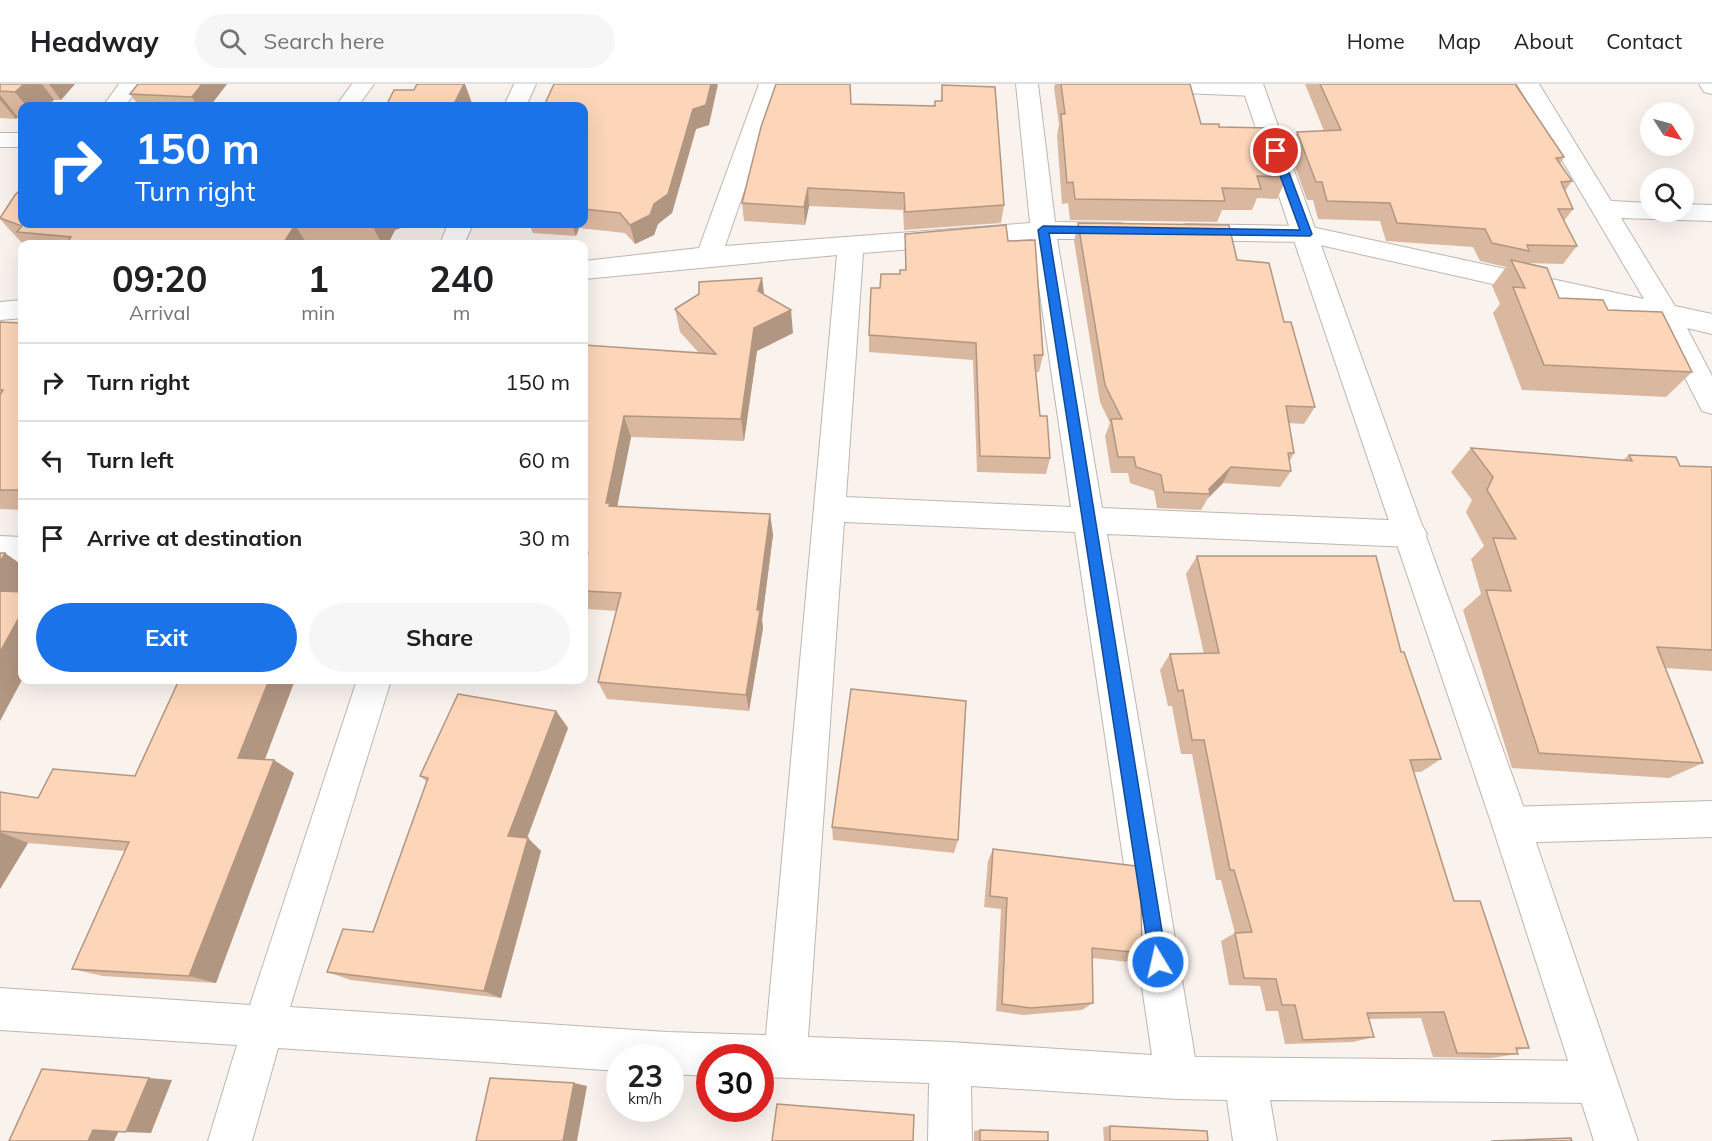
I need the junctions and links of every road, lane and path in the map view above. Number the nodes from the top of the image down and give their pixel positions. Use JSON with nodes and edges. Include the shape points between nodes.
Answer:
{"nodes":[{"id":1,"x":131,"y":84,"type":"edge"},
{"id":2,"x":363,"y":84,"type":"edge"},
{"id":3,"x":525,"y":84,"type":"edge"},
{"id":4,"x":770,"y":84,"type":"edge"},
{"id":5,"x":1027,"y":84,"type":"edge"},
{"id":6,"x":1136,"y":84,"type":"edge"},
{"id":7,"x":1528,"y":84,"type":"edge"},
{"id":8,"x":1253,"y":87,"type":"edge"},
{"id":9,"x":117,"y":102,"type":"edge"},
{"id":10,"x":350,"y":102,"type":"edge"},
{"id":11,"x":517,"y":102,"type":"edge"},
{"id":12,"x":0,"y":140,"type":"edge"},
{"id":13,"x":18,"y":140,"type":"edge"},
{"id":14,"x":1603,"y":209,"type":"junction"},
{"id":15,"x":1640,"y":211,"type":"edge"},
{"id":16,"x":1694,"y":213,"type":"edge"},
{"id":17,"x":1712,"y":213,"type":"edge"},
{"id":18,"x":1043,"y":230,"type":"junction"},
{"id":19,"x":1306,"y":234,"type":"junction"},
{"id":20,"x":851,"y":246,"type":"junction"},
{"id":21,"x":709,"y":256,"type":"junction"},
{"id":22,"x":588,"y":270,"type":"edge"},
{"id":23,"x":18,"y":309,"type":"edge"},
{"id":24,"x":0,"y":311,"type":"edge"},
{"id":25,"x":1666,"y":314,"type":"junction"},
{"id":26,"x":1712,"y":324,"type":"edge"},
{"id":27,"x":1712,"y":403,"type":"edge"},
{"id":28,"x":830,"y":509,"type":"junction"},
{"id":29,"x":1089,"y":520,"type":"junction"},
{"id":30,"x":1411,"y":534,"type":"junction"},
{"id":31,"x":0,"y":549,"type":"edge"},
{"id":32,"x":18,"y":550,"type":"edge"},
{"id":33,"x":373,"y":684,"type":"edge"},
{"id":34,"x":1712,"y":819,"type":"edge"},
{"id":35,"x":1511,"y":825,"type":"junction"},
{"id":36,"x":0,"y":1009,"type":"edge"},
{"id":37,"x":263,"y":1027,"type":"junction"},
{"id":38,"x":785,"y":1058,"type":"junction"},
{"id":39,"x":950,"y":1063,"type":"junction"},
{"id":40,"x":1177,"y":1078,"type":"junction"},
{"id":41,"x":1245,"y":1078,"type":"junction"},
{"id":42,"x":1595,"y":1082,"type":"junction"},
{"id":43,"x":230,"y":1141,"type":"edge"},
{"id":44,"x":950,"y":1141,"type":"edge"},
{"id":45,"x":1255,"y":1141,"type":"edge"},
{"id":46,"x":1616,"y":1141,"type":"edge"}],
"edges":[{"from":1,"to":9,"type":"street"},
{"from":2,"to":10,"type":"street"},
{"from":3,"to":11,"type":"street"},
{"from":4,"to":21,"type":"street"},
{"from":5,"to":18,"type":"street"},
{"from":6,"to":8,"type":"street"},
{"from":7,"to":14,"type":"street"},
{"from":8,"to":19,"type":"street"},
{"from":12,"to":13,"type":"street"},
{"from":14,"to":15,"type":"street"},
{"from":14,"to":25,"type":"street"},
{"from":16,"to":17,"type":"street"},
{"from":18,"to":19,"type":"street"},
{"from":18,"to":20,"type":"street"},
{"from":18,"to":29,"type":"street"},
{"from":19,"to":25,"type":"street"},
{"from":19,"to":30,"type":"street"},
{"from":20,"to":21,"type":"street"},
{"from":20,"to":28,"type":"street"},
{"from":21,"to":22,"type":"street"},
{"from":23,"to":24,"type":"street"},
{"from":25,"to":26,"type":"street"},
{"from":25,"to":27,"type":"street"},
{"from":28,"to":29,"type":"street"},
{"from":28,"to":38,"type":"street"},
{"from":29,"to":30,"type":"street"},
{"from":29,"to":40,"type":"street"},
{"from":30,"to":35,"type":"street"},
{"from":31,"to":32,"type":"street"},
{"from":33,"to":37,"type":"street"},
{"from":34,"to":35,"type":"street"},
{"from":35,"to":42,"type":"street"},
{"from":36,"to":37,"type":"street"},
{"from":37,"to":38,"type":"street"},
{"from":37,"to":43,"type":"street"},
{"from":38,"to":39,"type":"street"},
{"from":39,"to":40,"type":"street"},
{"from":39,"to":44,"type":"street"},
{"from":40,"to":41,"type":"street"},
{"from":41,"to":42,"type":"street"},
{"from":41,"to":45,"type":"street"},
{"from":42,"to":46,"type":"street"}]}
